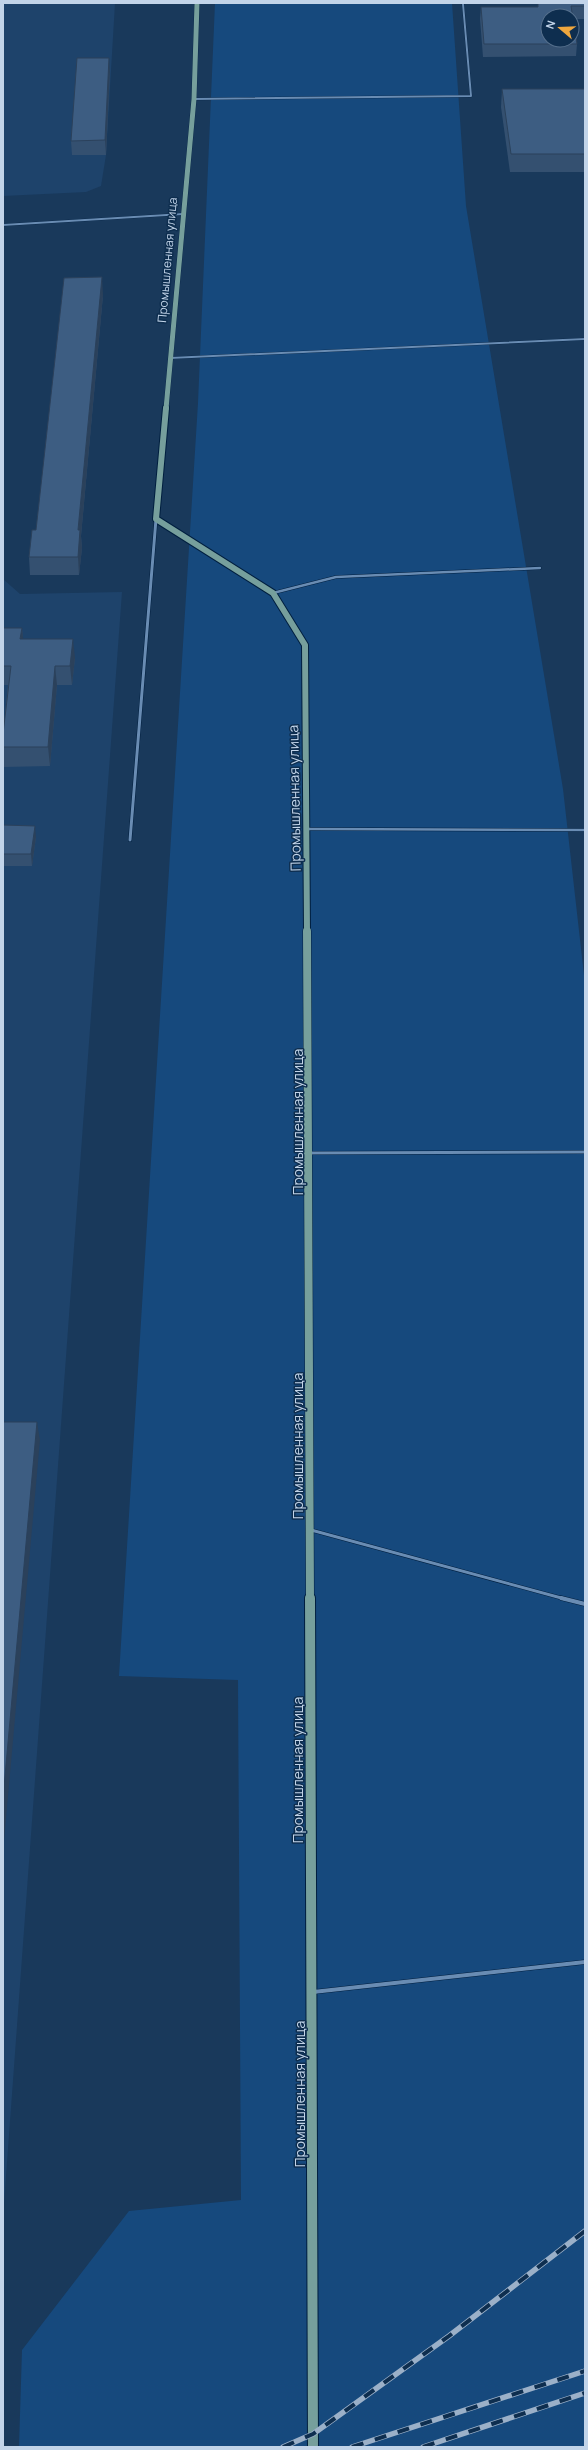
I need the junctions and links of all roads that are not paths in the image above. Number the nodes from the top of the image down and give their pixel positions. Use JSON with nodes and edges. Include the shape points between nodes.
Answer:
{"nodes":[{"id":1,"x":197,"y":3,"type":"edge"},
{"id":2,"x":463,"y":4,"type":"dead end"},
{"id":3,"x":194,"y":99,"type":"junction"},
{"id":4,"x":183,"y":214,"type":"junction"},
{"id":5,"x":3,"y":225,"type":"edge"},
{"id":6,"x":585,"y":339,"type":"edge"},
{"id":7,"x":170,"y":358,"type":"junction"},
{"id":8,"x":156,"y":519,"type":"junction"},
{"id":9,"x":540,"y":568,"type":"dead end"},
{"id":10,"x":273,"y":593,"type":"junction"},
{"id":11,"x":307,"y":829,"type":"junction"},
{"id":12,"x":585,"y":830,"type":"edge"},
{"id":13,"x":130,"y":840,"type":"dead end"},
{"id":14,"x":585,"y":1152,"type":"edge"},
{"id":15,"x":310,"y":1153,"type":"junction"},
{"id":16,"x":309,"y":1530,"type":"junction"},
{"id":17,"x":585,"y":1604,"type":"edge"},
{"id":18,"x":585,"y":1962,"type":"edge"},
{"id":19,"x":312,"y":1992,"type":"junction"},
{"id":20,"x":313,"y":2447,"type":"edge"}],
"edges":[{"from":1,"to":3,"type":"street","name":"Промышленная улица"},
{"from":2,"to":3,"type":"lane","via":[[471,96]]},
{"from":3,"to":4,"type":"street","name":"Промышленная улица"},
{"from":4,"to":5,"type":"lane"},
{"from":4,"to":7,"type":"street","name":"Промышленная улица"},
{"from":6,"to":7,"type":"lane"},
{"from":7,"to":8,"type":"street","name":"Промышленная улица"},
{"from":8,"to":10,"type":"street","name":"Промышленная улица"},
{"from":8,"to":13,"type":"street","name":"Промышленная улица"},
{"from":9,"to":10,"type":"lane","via":[[336,577]]},
{"from":10,"to":11,"type":"street","name":"Промышленная улица","via":[[305,645]]},
{"from":11,"to":12,"type":"lane"},
{"from":11,"to":15,"type":"street","name":"Промышленная улица"},
{"from":14,"to":15,"type":"lane"},
{"from":15,"to":16,"type":"street","name":"Промышленная улица"},
{"from":16,"to":17,"type":"lane"},
{"from":16,"to":19,"type":"street","name":"Промышленная улица"},
{"from":18,"to":19,"type":"lane"},
{"from":19,"to":20,"type":"street","name":"Промышленная улица"}]}
